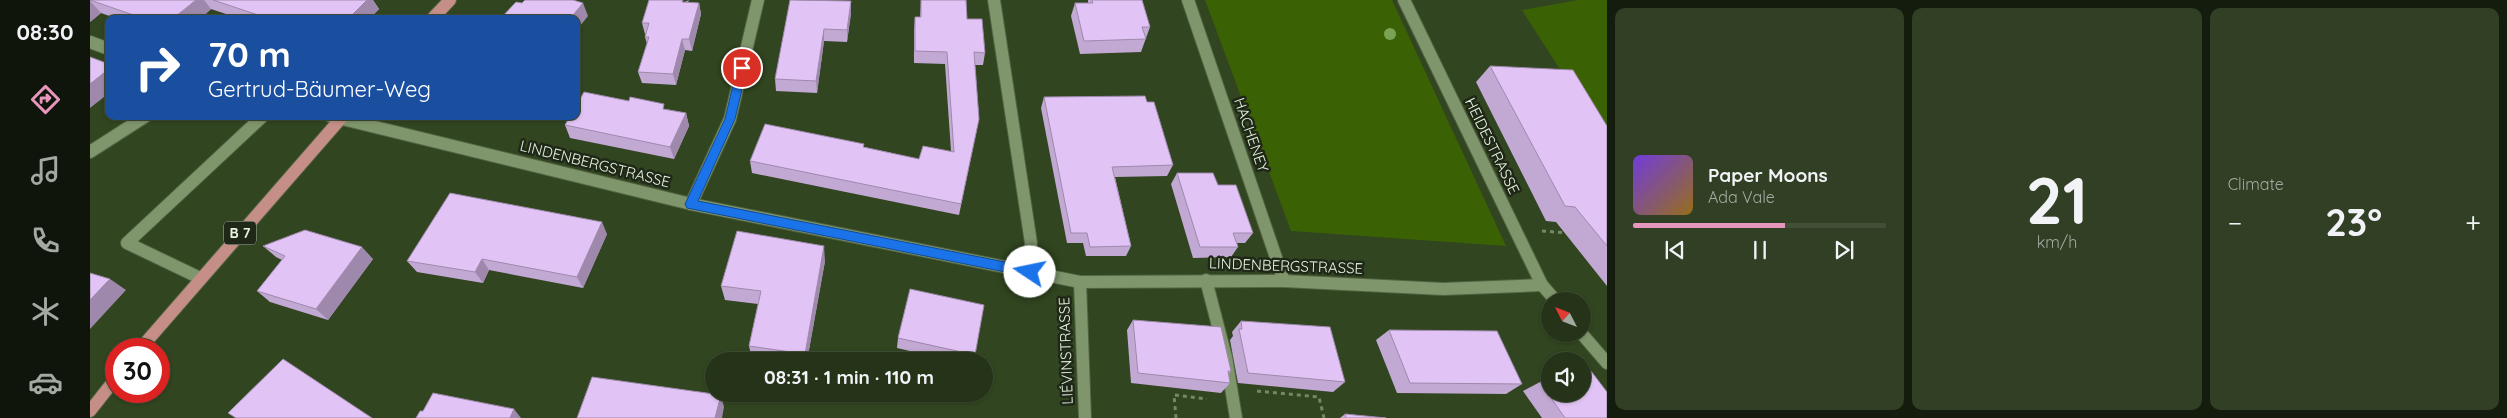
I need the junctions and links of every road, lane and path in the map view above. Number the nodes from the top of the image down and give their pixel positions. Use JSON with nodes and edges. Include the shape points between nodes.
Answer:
{"nodes":[{"id":1,"x":450,"y":0,"type":"edge"},
{"id":2,"x":758,"y":0,"type":"edge"},
{"id":3,"x":994,"y":0,"type":"edge"},
{"id":4,"x":1188,"y":0,"type":"edge"},
{"id":5,"x":1404,"y":0,"type":"edge"},
{"id":6,"x":436,"y":15,"type":"edge"},
{"id":7,"x":92,"y":45,"type":"edge"},
{"id":8,"x":105,"y":48,"type":"edge"},
{"id":9,"x":140,"y":120,"type":"edge"},
{"id":10,"x":259,"y":120,"type":"edge"},
{"id":11,"x":335,"y":120,"type":"edge"},
{"id":12,"x":350,"y":120,"type":"edge"},
{"id":13,"x":90,"y":152,"type":"edge"},
{"id":14,"x":691,"y":204,"type":"junction"},
{"id":15,"x":1551,"y":231,"type":"dead end"},
{"id":16,"x":1577,"y":234,"type":"dead end"},
{"id":17,"x":1030,"y":272,"type":"junction"},
{"id":18,"x":200,"y":278,"type":"junction"},
{"id":19,"x":1206,"y":280,"type":"junction"},
{"id":20,"x":1284,"y":281,"type":"junction"},
{"id":21,"x":1080,"y":282,"type":"junction"},
{"id":22,"x":1542,"y":285,"type":"junction"},
{"id":23,"x":1548,"y":292,"type":"edge"},
{"id":24,"x":149,"y":338,"type":"edge"},
{"id":25,"x":1589,"y":342,"type":"edge"},
{"id":26,"x":1607,"y":363,"type":"edge"},
{"id":27,"x":105,"y":392,"type":"edge"},
{"id":28,"x":1232,"y":395,"type":"junction"},
{"id":29,"x":90,"y":412,"type":"edge"},
{"id":30,"x":1085,"y":418,"type":"edge"},
{"id":31,"x":1176,"y":418,"type":"edge"},
{"id":32,"x":1236,"y":418,"type":"edge"},
{"id":33,"x":1324,"y":418,"type":"edge"}],
"edges":[{"from":1,"to":6,"type":"main road"},
{"from":2,"to":14,"type":"street","via":[[730,119]]},
{"from":3,"to":17,"type":"street","via":[[1031,242]]},
{"from":4,"to":20,"type":"street","name":"HACHENEY"},
{"from":5,"to":22,"type":"street","name":"HEIDESTRASSE"},
{"from":7,"to":8,"type":"street"},
{"from":9,"to":13,"type":"street"},
{"from":10,"to":18,"type":"street","via":[[127,243]]},
{"from":11,"to":18,"type":"main road","number":"B 7"},
{"from":12,"to":14,"type":"street","name":"LINDENBERGSTRASSE"},
{"from":14,"to":17,"type":"street","name":"LINDENBERGSTRASSE"},
{"from":15,"to":16,"type":"path"},
{"from":17,"to":21,"type":"street","name":"LINDENBERGSTRASSE"},
{"from":18,"to":24,"type":"main road","number":"B 7"},
{"from":19,"to":20,"type":"street","name":"LINDENBERGSTRASSE"},
{"from":19,"to":21,"type":"street","name":"LINDENBERGSTRASSE"},
{"from":19,"to":28,"type":"street","via":[[1226,357]]},
{"from":20,"to":22,"type":"street","name":"LINDENBERGSTRASSE","via":[[1443,289]]},
{"from":21,"to":30,"type":"street","name":"LIÉVINSTRASSE"},
{"from":22,"to":23,"type":"street","name":"HEIDESTRASSE"},
{"from":25,"to":26,"type":"street"},
{"from":27,"to":29,"type":"main road"},
{"from":28,"to":31,"type":"path","via":[[1174,395]]},
{"from":28,"to":32,"type":"street"},
{"from":28,"to":33,"type":"path","via":[[1319,397]]}]}
